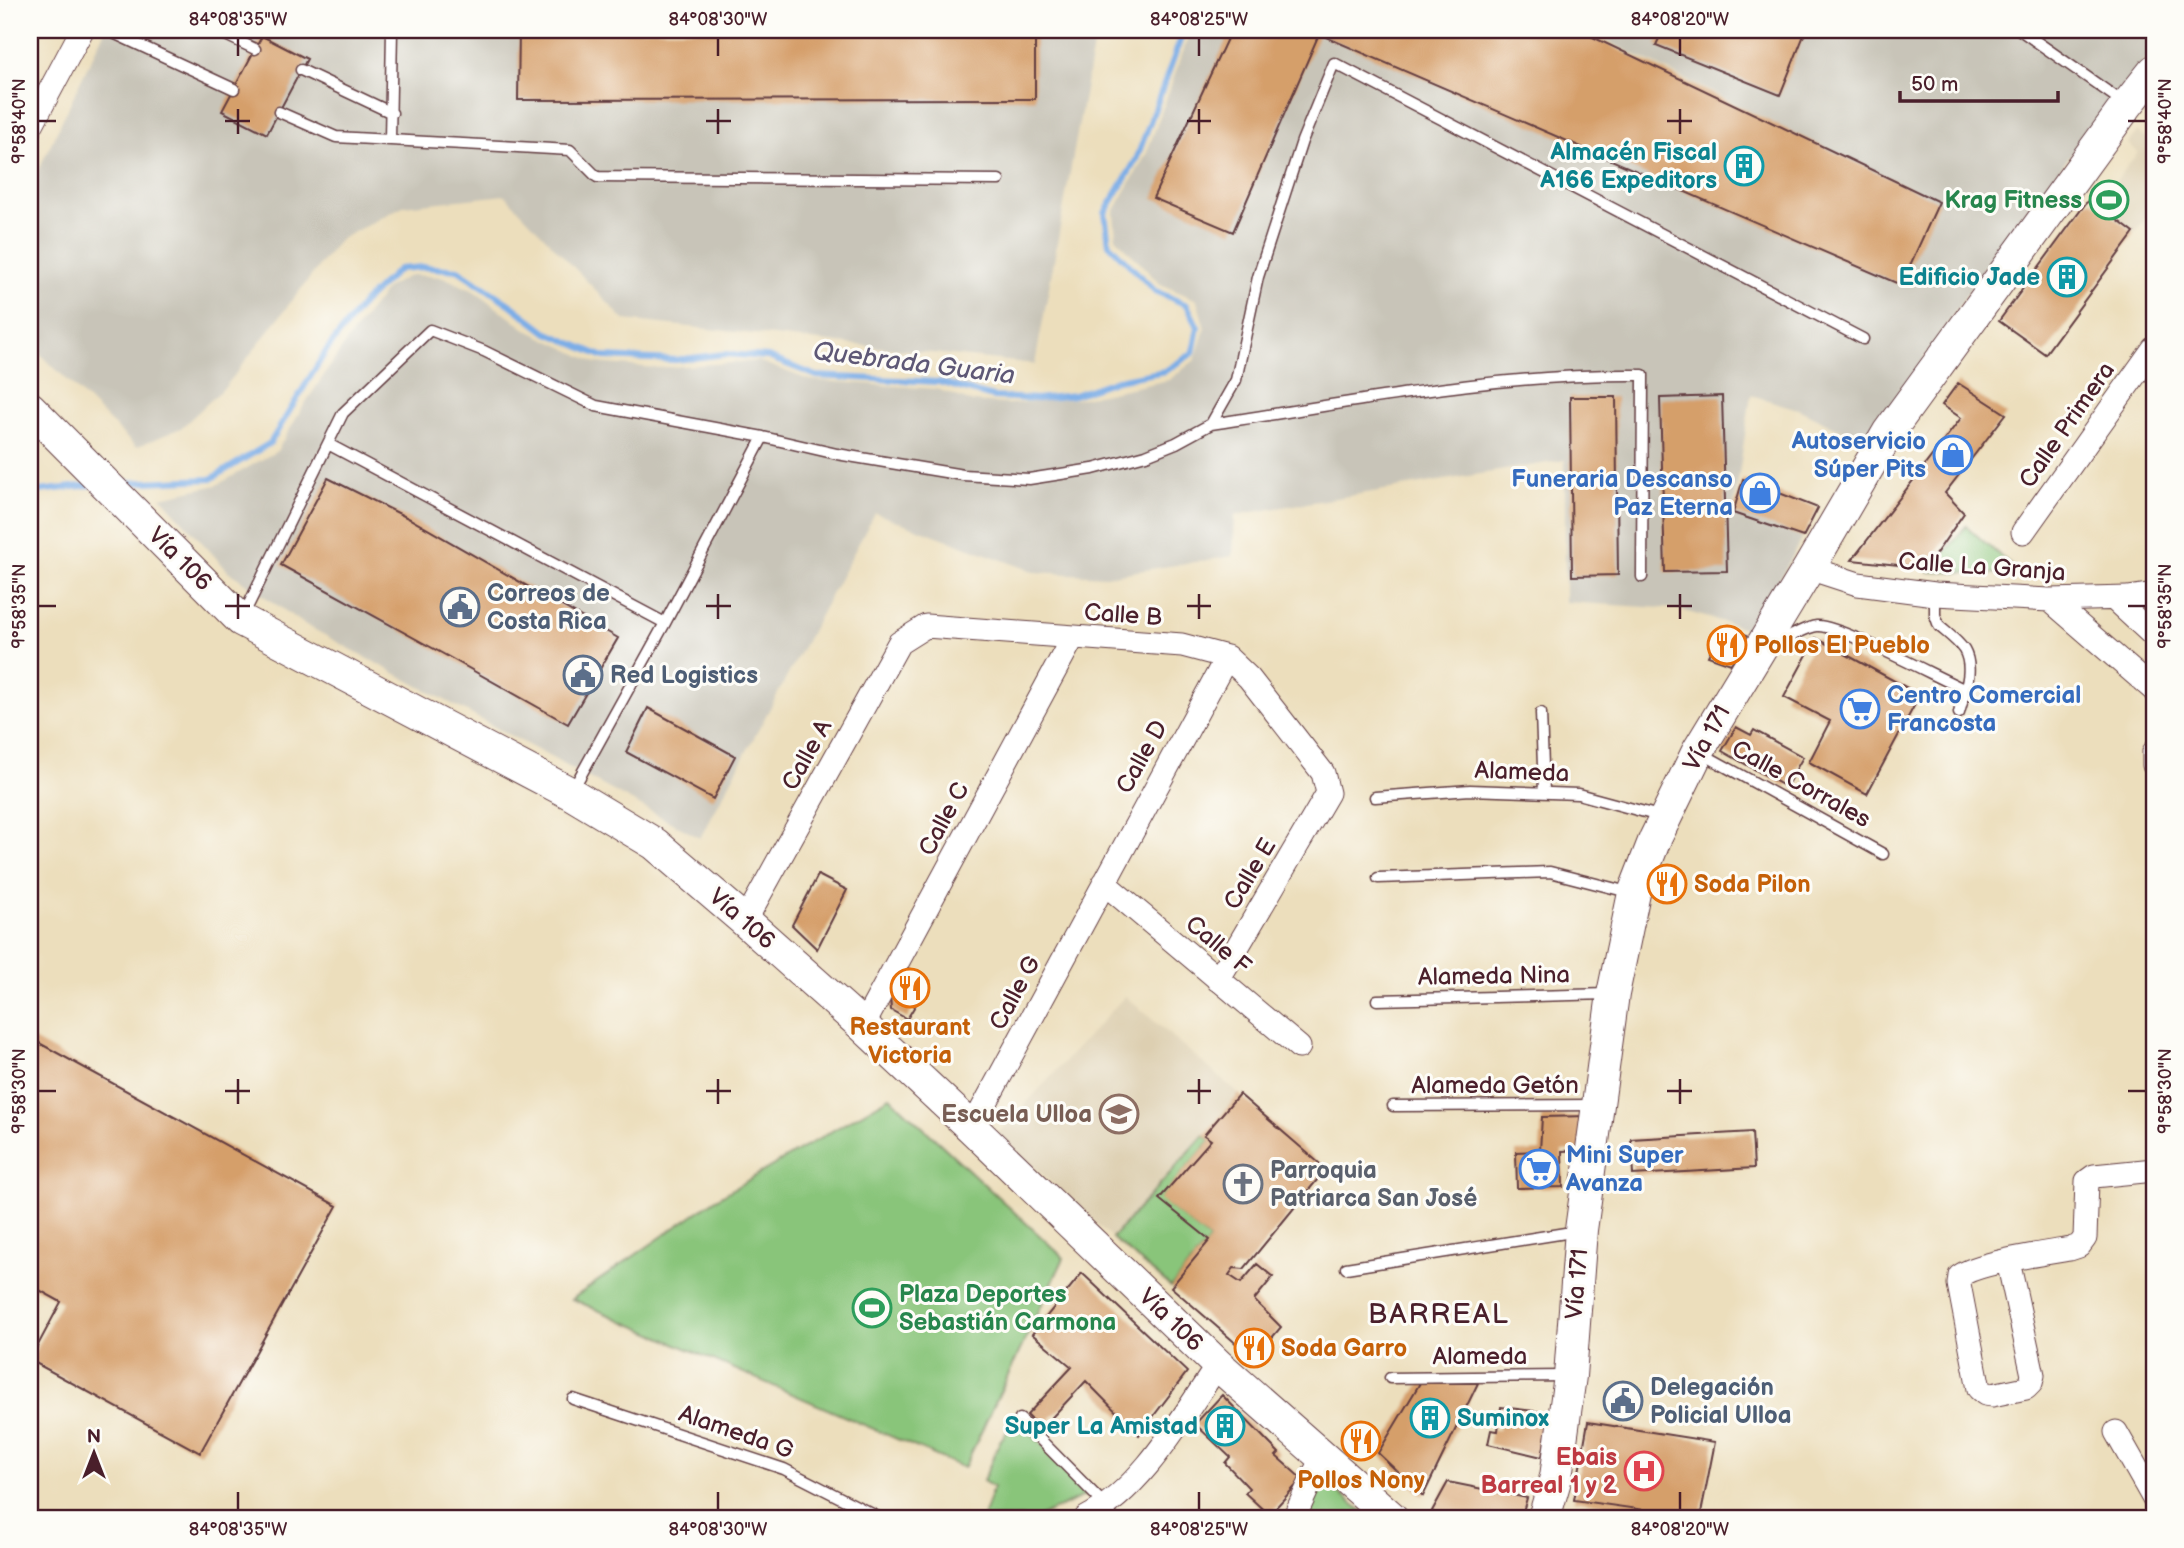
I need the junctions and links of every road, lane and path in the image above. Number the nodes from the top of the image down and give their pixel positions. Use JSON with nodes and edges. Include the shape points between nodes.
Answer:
{"nodes":[{"id":1,"x":82,"y":30,"type":"edge"},
{"id":2,"x":107,"y":30,"type":"edge"},
{"id":3,"x":215,"y":30,"type":"edge"},
{"id":4,"x":392,"y":30,"type":"edge"},
{"id":5,"x":2020,"y":30,"type":"edge"},
{"id":6,"x":255,"y":49,"type":"dead end"},
{"id":7,"x":301,"y":70,"type":"dead end"},
{"id":8,"x":2154,"y":71,"type":"edge"},
{"id":9,"x":234,"y":89,"type":"dead end"},
{"id":10,"x":2127,"y":105,"type":"junction"},
{"id":11,"x":279,"y":112,"type":"dead end"},
{"id":12,"x":391,"y":113,"type":"junction"},
{"id":13,"x":30,"y":128,"type":"edge"},
{"id":14,"x":390,"y":139,"type":"junction"},
{"id":15,"x":999,"y":180,"type":"dead end"},
{"id":16,"x":1863,"y":339,"type":"dead end"},
{"id":17,"x":2154,"y":348,"type":"edge"},
{"id":18,"x":35,"y":414,"type":"edge"},
{"id":19,"x":1211,"y":424,"type":"junction"},
{"id":20,"x":763,"y":437,"type":"junction"},
{"id":21,"x":328,"y":444,"type":"junction"},
{"id":22,"x":2023,"y":532,"type":"dead end"},
{"id":23,"x":1809,"y":568,"type":"junction"},
{"id":24,"x":1642,"y":577,"type":"dead end"},
{"id":25,"x":1935,"y":594,"type":"junction"},
{"id":26,"x":2154,"y":594,"type":"edge"},
{"id":27,"x":2114,"y":599,"type":"junction"},
{"id":28,"x":2050,"y":600,"type":"junction"},
{"id":29,"x":241,"y":620,"type":"junction"},
{"id":30,"x":665,"y":623,"type":"junction"},
{"id":31,"x":926,"y":625,"type":"joint"},
{"id":32,"x":2154,"y":636,"type":"edge"},
{"id":33,"x":1073,"y":637,"type":"junction"},
{"id":34,"x":1756,"y":653,"type":"junction"},
{"id":35,"x":1227,"y":657,"type":"junction"},
{"id":36,"x":2154,"y":690,"type":"edge"},
{"id":37,"x":1966,"y":691,"type":"junction"},
{"id":38,"x":1541,"y":713,"type":"dead end"},
{"id":39,"x":1959,"y":713,"type":"dead end"},
{"id":40,"x":1698,"y":751,"type":"junction"},
{"id":41,"x":2154,"y":752,"type":"edge"},
{"id":42,"x":2154,"y":765,"type":"edge"},
{"id":43,"x":1544,"y":792,"type":"junction"},
{"id":44,"x":570,"y":793,"type":"junction"},
{"id":45,"x":1328,"y":793,"type":"joint"},
{"id":46,"x":1375,"y":797,"type":"dead end"},
{"id":47,"x":1665,"y":818,"type":"junction"},
{"id":48,"x":1883,"y":854,"type":"dead end"},
{"id":49,"x":1378,"y":878,"type":"dead end"},
{"id":50,"x":1104,"y":883,"type":"junction"},
{"id":51,"x":1634,"y":893,"type":"junction"},
{"id":52,"x":745,"y":920,"type":"junction"},
{"id":53,"x":1218,"y":980,"type":"junction"},
{"id":54,"x":1613,"y":994,"type":"junction"},
{"id":55,"x":1377,"y":1000,"type":"dead end"},
{"id":56,"x":863,"y":1026,"type":"junction"},
{"id":57,"x":1299,"y":1047,"type":"dead end"},
{"id":58,"x":1598,"y":1105,"type":"junction"},
{"id":59,"x":1393,"y":1106,"type":"dead end"},
{"id":60,"x":972,"y":1128,"type":"junction"},
{"id":61,"x":2154,"y":1170,"type":"edge"},
{"id":62,"x":1581,"y":1230,"type":"junction"},
{"id":63,"x":2008,"y":1261,"type":"junction"},
{"id":64,"x":1346,"y":1268,"type":"dead end"},
{"id":65,"x":1218,"y":1365,"type":"junction"},
{"id":66,"x":1570,"y":1376,"type":"junction"},
{"id":67,"x":1390,"y":1378,"type":"dead end"},
{"id":68,"x":573,"y":1399,"type":"dead end"},
{"id":69,"x":1020,"y":1419,"type":"dead end"},
{"id":70,"x":2116,"y":1432,"type":"dead end"},
{"id":71,"x":1322,"y":1457,"type":"junction"},
{"id":72,"x":2154,"y":1499,"type":"edge"},
{"id":73,"x":1110,"y":1512,"type":"edge"},
{"id":74,"x":880,"y":1518,"type":"edge"},
{"id":75,"x":1086,"y":1518,"type":"edge"},
{"id":76,"x":1294,"y":1518,"type":"edge"},
{"id":77,"x":1392,"y":1518,"type":"edge"},
{"id":78,"x":1544,"y":1518,"type":"edge"}],
"edges":[{"from":1,"to":13,"type":"street"},
{"from":2,"to":9,"type":"lane"},
{"from":3,"to":6,"type":"lane"},
{"from":4,"to":12,"type":"lane"},
{"from":5,"to":10,"type":"lane"},
{"from":7,"to":12,"type":"lane"},
{"from":8,"to":10,"type":"main road","name":"Vía 171"},
{"from":10,"to":23,"type":"main road","name":"Vía 171","via":[[1888,433]]},
{"from":11,"to":14,"type":"lane","via":[[336,137]]},
{"from":12,"to":14,"type":"lane"},
{"from":14,"to":15,"type":"lane","via":[[570,150],[597,177]]},
{"from":16,"to":19,"type":"lane","via":[[1334,64],[1302,141],[1258,277],[1236,380]]},
{"from":17,"to":22,"type":"street","name":"Calle Primera"},
{"from":18,"to":29,"type":"main road","name":"Vía 106"},
{"from":19,"to":20,"type":"lane","via":[[1146,455],[1029,479],[963,475]]},
{"from":19,"to":24,"type":"lane","via":[[1451,387],[1553,377],[1643,375]]},
{"from":20,"to":21,"type":"lane","via":[[596,406],[430,330],[343,413]]},
{"from":20,"to":30,"type":"lane"},
{"from":21,"to":29,"type":"lane"},
{"from":21,"to":30,"type":"lane"},
{"from":23,"to":25,"type":"street","name":"Calle La Granja","via":[[1858,584]]},
{"from":23,"to":34,"type":"main road","name":"Vía 171"},
{"from":25,"to":28,"type":"street","name":"Calle La Granja"},
{"from":25,"to":37,"type":"lane","via":[[1938,626],[1966,655]]},
{"from":26,"to":27,"type":"street","name":"Calle La Granja"},
{"from":27,"to":28,"type":"street","name":"Calle La Granja"},
{"from":27,"to":32,"type":"street"},
{"from":28,"to":36,"type":"street"},
{"from":29,"to":44,"type":"main road","name":"Vía 106"},
{"from":30,"to":44,"type":"lane"},
{"from":31,"to":33,"type":"street","name":"Calle B"},
{"from":31,"to":52,"type":"street","name":"Calle A","via":[[899,643]]},
{"from":33,"to":35,"type":"street","name":"Calle B","via":[[1182,645]]},
{"from":33,"to":56,"type":"street","name":"Calle C"},
{"from":34,"to":37,"type":"lane","via":[[1823,626]]},
{"from":34,"to":40,"type":"main road","name":"Vía 171"},
{"from":35,"to":45,"type":"street","name":"Calle B","via":[[1249,678],[1323,773]]},
{"from":35,"to":50,"type":"street","name":"Calle D"},
{"from":37,"to":39,"type":"lane"},
{"from":38,"to":43,"type":"lane"},
{"from":40,"to":47,"type":"main road","name":"Vía 171"},
{"from":40,"to":48,"type":"lane","name":"Calle Corrales"},
{"from":41,"to":42,"type":"street"},
{"from":43,"to":46,"type":"lane","name":"Alameda","via":[[1470,790]]},
{"from":43,"to":47,"type":"lane","name":"Alameda","via":[[1578,794]]},
{"from":44,"to":52,"type":"main road","name":"Vía 106","via":[[655,844]]},
{"from":45,"to":53,"type":"street","name":"Calle E"},
{"from":47,"to":51,"type":"main road","name":"Vía 171"},
{"from":49,"to":51,"type":"lane","via":[[1550,872]]},
{"from":50,"to":53,"type":"street","name":"Calle F"},
{"from":50,"to":60,"type":"street","name":"Calle G"},
{"from":51,"to":54,"type":"main road","name":"Vía 171"},
{"from":52,"to":56,"type":"main road","name":"Vía 106"},
{"from":53,"to":57,"type":"street","name":"Calle F"},
{"from":54,"to":55,"type":"lane","name":"Alameda Nina"},
{"from":54,"to":58,"type":"main road","name":"Vía 171"},
{"from":56,"to":60,"type":"main road","name":"Vía 106"},
{"from":58,"to":59,"type":"lane","name":"Alameda Getón"},
{"from":58,"to":62,"type":"main road","name":"Vía 171"},
{"from":60,"to":65,"type":"main road","name":"Vía 106"},
{"from":61,"to":63,"type":"street","via":[[2094,1176],[2087,1181],[2085,1238],[2079,1245]]},
{"from":62,"to":64,"type":"lane"},
{"from":62,"to":66,"type":"main road","name":"Vía 171"},
{"from":63,"to":63,"type":"street","via":[[2033,1375],[2026,1388],[1985,1394],[1979,1389],[1960,1276],[1967,1270]]},
{"from":65,"to":71,"type":"main road","name":"Vía 106"},
{"from":65,"to":73,"type":"street"},
{"from":66,"to":67,"type":"lane","name":"Alameda"},
{"from":66,"to":78,"type":"main road","name":"Vía 171","via":[[1556,1477]]},
{"from":68,"to":74,"type":"lane","name":"Alameda G","via":[[784,1469]]},
{"from":69,"to":73,"type":"lane"},
{"from":70,"to":72,"type":"street"},
{"from":71,"to":76,"type":"street"},
{"from":71,"to":77,"type":"main road","name":"Vía 106"},
{"from":73,"to":75,"type":"street"}]}
